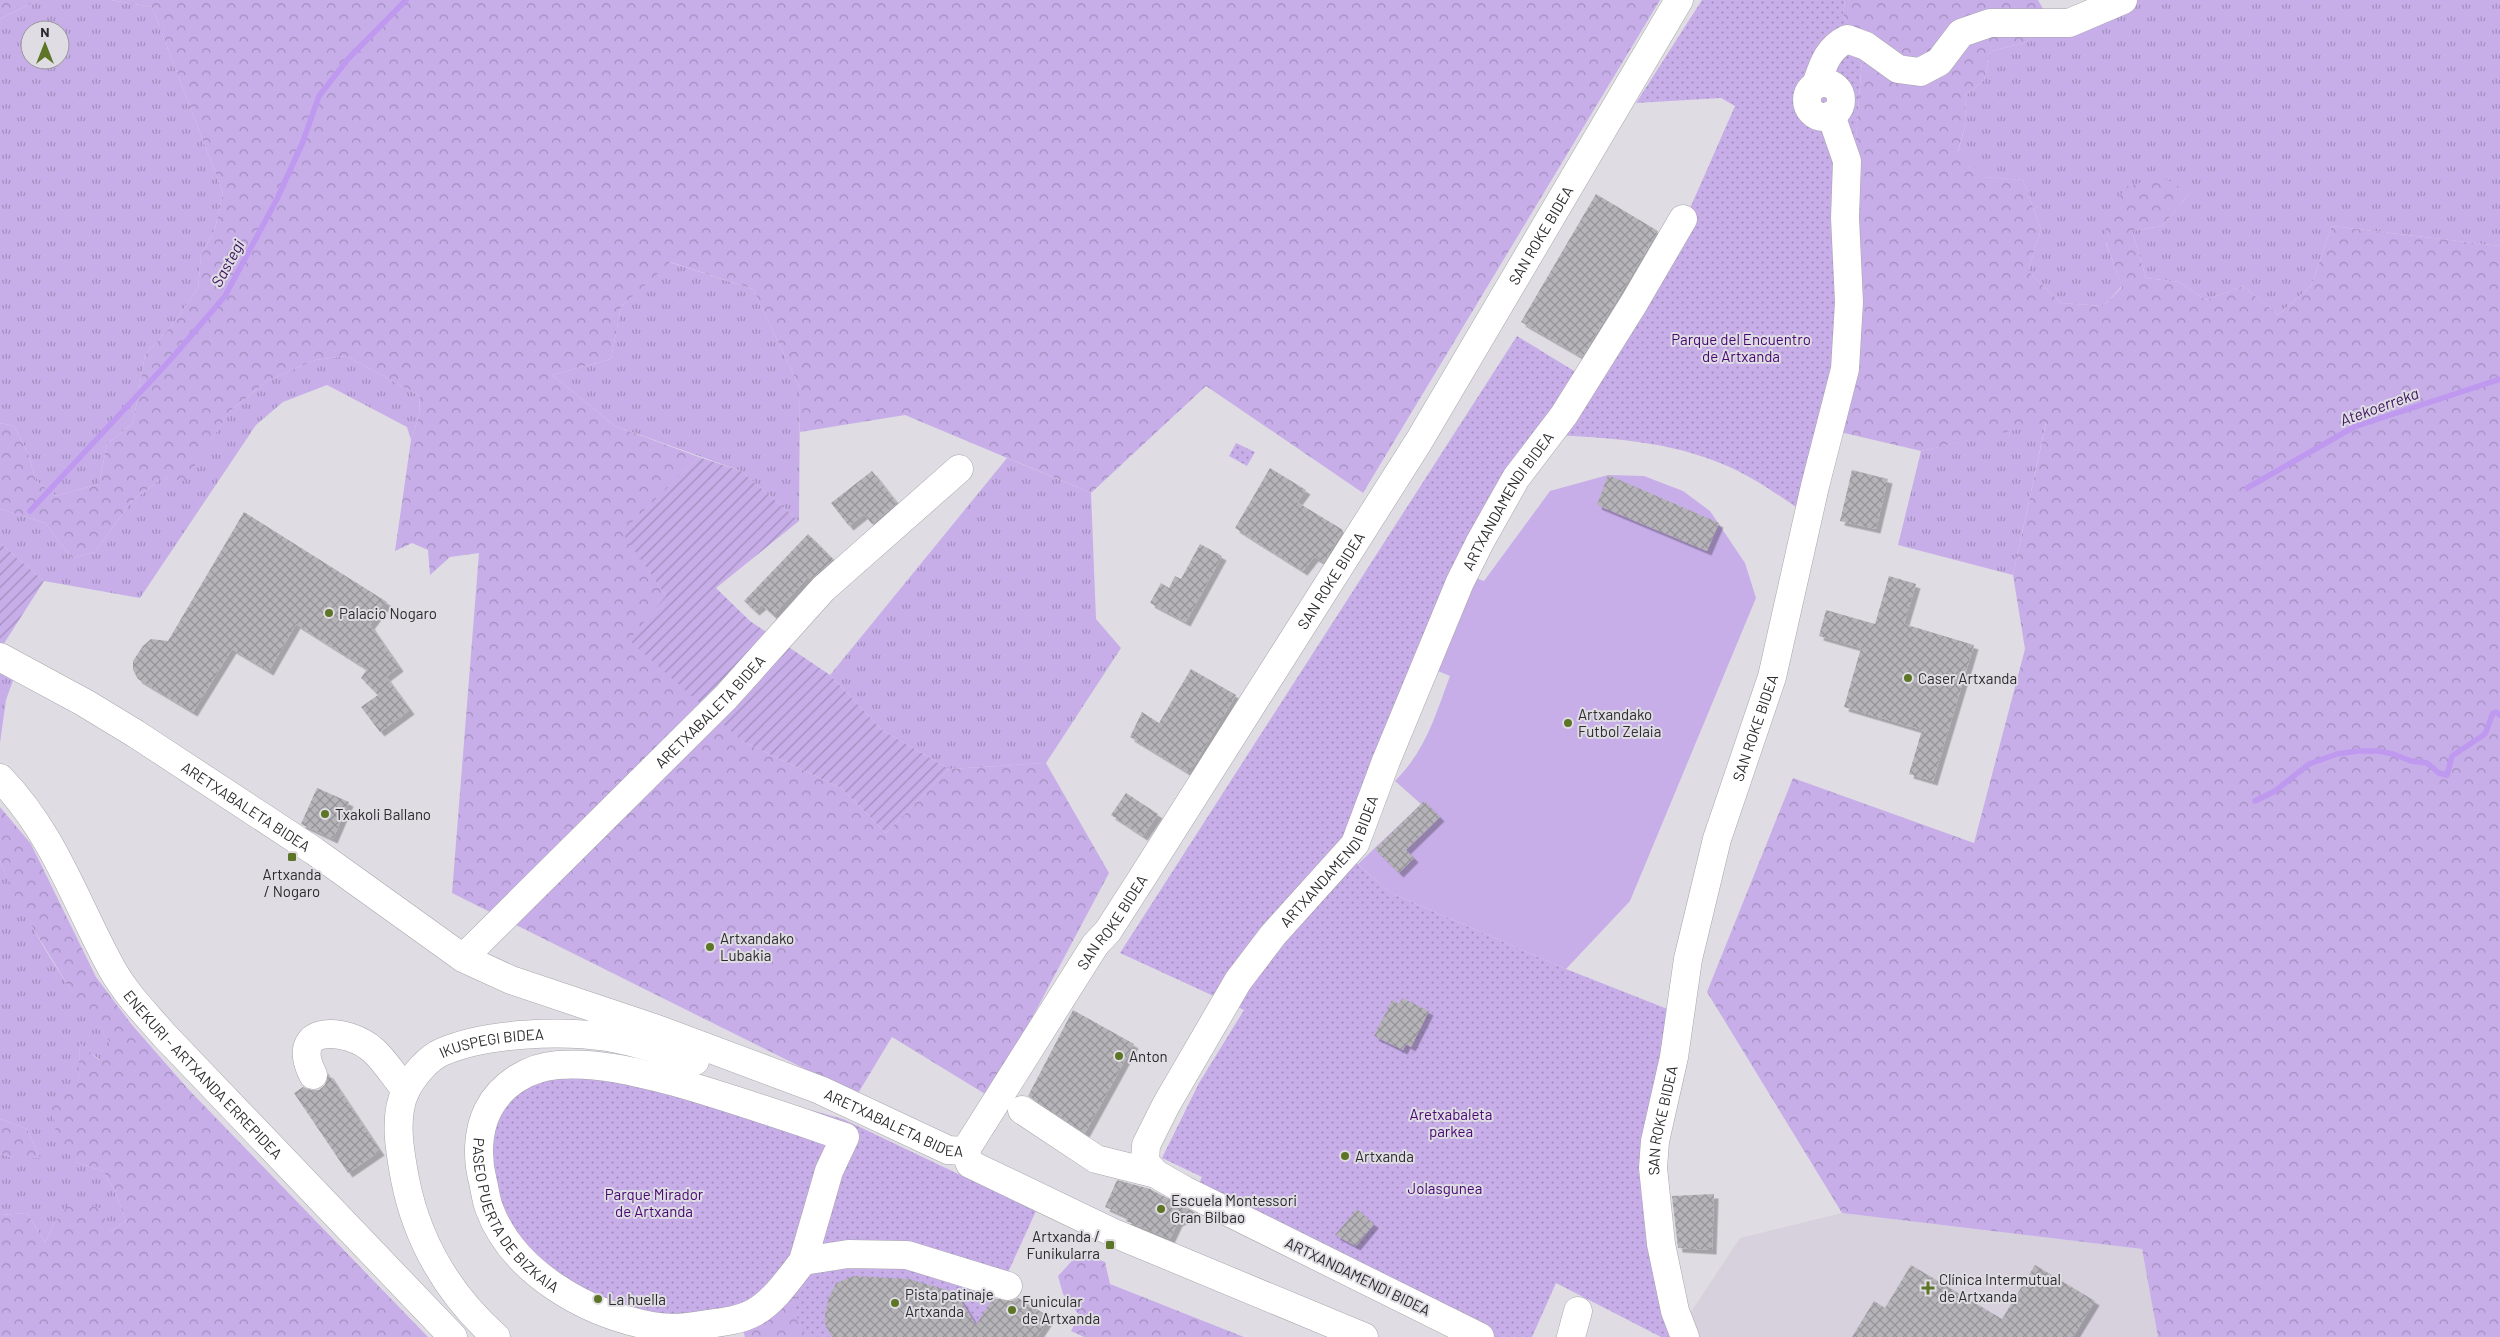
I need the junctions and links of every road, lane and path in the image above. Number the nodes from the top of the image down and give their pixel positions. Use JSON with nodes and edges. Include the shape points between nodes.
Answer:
{"nodes":[{"id":1,"x":1679,"y":0,"type":"edge"},
{"id":2,"x":2124,"y":0,"type":"edge"},
{"id":3,"x":1683,"y":219,"type":"dead end"},
{"id":4,"x":959,"y":469,"type":"dead end"},
{"id":5,"x":7,"y":663,"type":"edge"},
{"id":6,"x":0,"y":778,"type":"edge"},
{"id":7,"x":463,"y":958,"type":"junction"},
{"id":8,"x":313,"y":1075,"type":"dead end"},
{"id":9,"x":406,"y":1090,"type":"junction"},
{"id":10,"x":861,"y":1108,"type":"junction"},
{"id":11,"x":1022,"y":1110,"type":"dead end"},
{"id":12,"x":965,"y":1151,"type":"junction"},
{"id":13,"x":1156,"y":1174,"type":"junction"},
{"id":14,"x":802,"y":1261,"type":"junction"},
{"id":15,"x":1008,"y":1286,"type":"dead end"},
{"id":16,"x":1578,"y":1311,"type":"dead end"},
{"id":17,"x":453,"y":1337,"type":"edge"},
{"id":18,"x":496,"y":1337,"type":"edge"},
{"id":19,"x":1364,"y":1337,"type":"edge"},
{"id":20,"x":1480,"y":1337,"type":"edge"},
{"id":21,"x":1571,"y":1337,"type":"edge"},
{"id":22,"x":1685,"y":1337,"type":"edge"}],
"edges":[{"from":1,"to":12,"type":"street","name":"SAN ROKE BIDEA","via":[[1419,441]]},
{"from":2,"to":22,"type":"street","name":"SAN ROKE BIDEA","via":[[2069,22],[1990,23],[1961,34],[1939,62],[1920,72],[1898,69],[1866,46],[1847,39],[1836,44],[1824,61],[1816,85],[1808,94],[1811,110],[1820,116],[1832,115],[1847,161],[1845,218],[1849,302],[1845,369],[1772,677],[1717,839],[1688,959],[1674,1057],[1656,1141],[1653,1168],[1661,1244]]},
{"from":3,"to":13,"type":"street","name":"ARTXANDAMENDI BIDEA","via":[[1564,415],[1516,478],[1480,542],[1456,591],[1386,760],[1355,844],[1273,935],[1238,981],[1166,1105],[1146,1145],[1146,1162]]},
{"from":4,"to":7,"type":"street","name":"ARETXABALETA BIDEA","via":[[823,589],[726,697]]},
{"from":5,"to":7,"type":"street","name":"ARETXABALETA BIDEA","via":[[136,734],[314,851]]},
{"from":6,"to":17,"type":"street","name":"ENEKURI - ARTXANDA ERREPIDEA","via":[[49,840],[113,971],[133,1000]]},
{"from":7,"to":10,"type":"street","name":"ARETXABALETA BIDEA","via":[[511,980],[657,1028]]},
{"from":8,"to":9,"type":"street","via":[[306,1061],[305,1050],[309,1042],[321,1035],[338,1034],[373,1050]]},
{"from":9,"to":10,"type":"street","name":"IKUSPEGI BIDEA","via":[[418,1071],[440,1052],[506,1037],[578,1034],[646,1046],[840,1108]]},
{"from":9,"to":18,"type":"street","name":"IKUSPEGI BIDEA","via":[[400,1115],[400,1156],[410,1205],[426,1249],[450,1286]]},
{"from":10,"to":12,"type":"street","name":"ARETXABALETA BIDEA","via":[[948,1150]]},
{"from":11,"to":13,"type":"street","via":[[1096,1158]]},
{"from":12,"to":19,"type":"street","name":"ARETXABALETA BIDEA","via":[[970,1164],[1116,1234]]},
{"from":13,"to":20,"type":"street","name":"ARTXANDAMENDI BIDEA"},
{"from":14,"to":14,"type":"street","name":"PASEO PUERTA DE BIZKAIA","via":[[782,1288],[756,1312],[728,1321],[690,1327],[654,1327],[607,1314],[554,1287],[506,1239],[489,1208],[479,1166],[482,1123],[495,1096],[513,1080],[557,1065],[618,1068],[704,1090],[846,1137],[829,1171]]},
{"from":14,"to":15,"type":"street","via":[[848,1254],[907,1255]]},
{"from":16,"to":21,"type":"street"}]}
